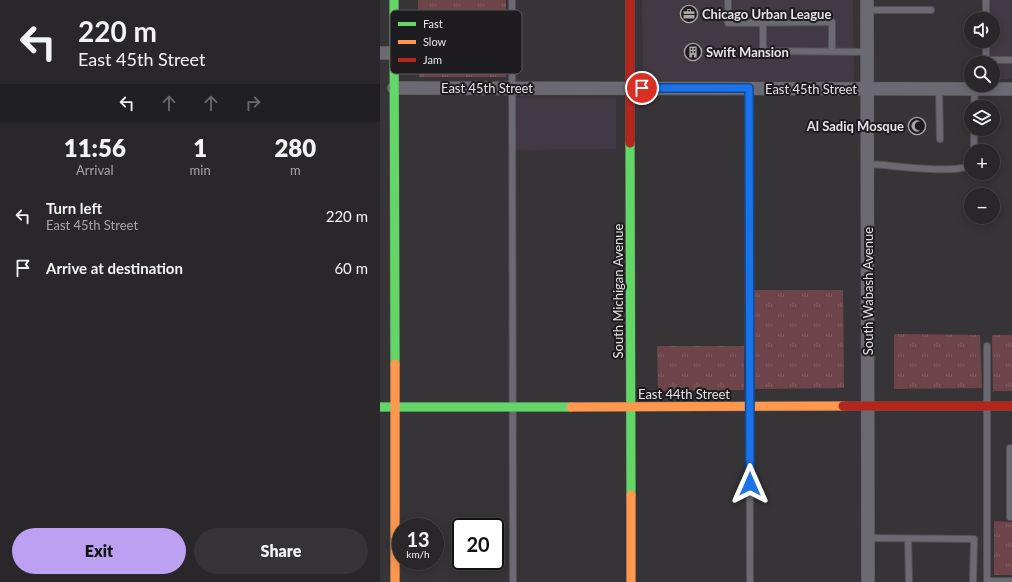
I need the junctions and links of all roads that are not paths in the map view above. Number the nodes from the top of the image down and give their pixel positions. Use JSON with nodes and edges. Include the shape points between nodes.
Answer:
{"nodes":[{"id":1,"x":512,"y":0,"type":"edge"},
{"id":2,"x":630,"y":0,"type":"edge"},
{"id":3,"x":728,"y":0,"type":"edge"},
{"id":4,"x":986,"y":0,"type":"edge"},
{"id":5,"x":867,"y":5,"type":"edge"},
{"id":6,"x":512,"y":10,"type":"edge"},
{"id":7,"x":931,"y":10,"type":"dead end"},
{"id":8,"x":986,"y":12,"type":"edge"},
{"id":9,"x":762,"y":23,"type":"junction"},
{"id":10,"x":832,"y":52,"type":"junction"},
{"id":11,"x":868,"y":52,"type":"junction"},
{"id":12,"x":1012,"y":60,"type":"edge"},
{"id":13,"x":1000,"y":61,"type":"edge"},
{"id":14,"x":394,"y":74,"type":"edge"},
{"id":15,"x":513,"y":74,"type":"edge"},
{"id":16,"x":394,"y":88,"type":"junction"},
{"id":17,"x":513,"y":88,"type":"junction"},
{"id":18,"x":630,"y":88,"type":"junction"},
{"id":19,"x":749,"y":88,"type":"junction"},
{"id":20,"x":964,"y":88,"type":"edge"},
{"id":21,"x":867,"y":89,"type":"junction"},
{"id":22,"x":939,"y":89,"type":"junction"},
{"id":23,"x":1000,"y":89,"type":"edge"},
{"id":24,"x":1012,"y":89,"type":"edge"},
{"id":25,"x":940,"y":139,"type":"dead end"},
{"id":26,"x":868,"y":164,"type":"junction"},
{"id":27,"x":964,"y":168,"type":"edge"},
{"id":28,"x":987,"y":346,"type":"dead end"},
{"id":29,"x":750,"y":406,"type":"junction"},
{"id":30,"x":868,"y":406,"type":"junction"},
{"id":31,"x":987,"y":406,"type":"junction"},
{"id":32,"x":1012,"y":406,"type":"edge"},
{"id":33,"x":512,"y":407,"type":"junction"},
{"id":34,"x":632,"y":407,"type":"junction"},
{"id":35,"x":380,"y":408,"type":"edge"},
{"id":36,"x":395,"y":408,"type":"junction"},
{"id":37,"x":1012,"y":448,"type":"edge"},
{"id":38,"x":1012,"y":517,"type":"edge"},
{"id":39,"x":868,"y":538,"type":"junction"},
{"id":40,"x":908,"y":538,"type":"junction"},
{"id":41,"x":1012,"y":581,"type":"edge"},
{"id":42,"x":395,"y":582,"type":"edge"},
{"id":43,"x":513,"y":582,"type":"edge"},
{"id":44,"x":631,"y":582,"type":"edge"},
{"id":45,"x":750,"y":582,"type":"edge"},
{"id":46,"x":868,"y":582,"type":"edge"},
{"id":47,"x":909,"y":582,"type":"edge"},
{"id":48,"x":973,"y":582,"type":"edge"},
{"id":49,"x":987,"y":582,"type":"edge"}],
"edges":[{"from":1,"to":6,"type":"lane"},
{"from":2,"to":18,"type":"street","name":"South Michigan Avenue"},
{"from":3,"to":9,"type":"lane","via":[[728,23]]},
{"from":4,"to":8,"type":"lane"},
{"from":5,"to":7,"type":"lane"},
{"from":5,"to":11,"type":"street","name":"South Wabash Avenue"},
{"from":9,"to":10,"type":"lane","via":[[763,51]]},
{"from":9,"to":10,"type":"lane","via":[[832,22]]},
{"from":10,"to":11,"type":"lane"},
{"from":11,"to":21,"type":"street","name":"South Wabash Avenue"},
{"from":12,"to":13,"type":"lane"},
{"from":14,"to":16,"type":"street"},
{"from":15,"to":17,"type":"lane"},
{"from":16,"to":17,"type":"street","name":"East 45th Street"},
{"from":16,"to":36,"type":"street"},
{"from":17,"to":18,"type":"street","name":"East 45th Street"},
{"from":17,"to":33,"type":"lane"},
{"from":18,"to":19,"type":"street","name":"East 45th Street"},
{"from":18,"to":34,"type":"street","name":"South Michigan Avenue"},
{"from":19,"to":21,"type":"street","name":"East 45th Street"},
{"from":19,"to":29,"type":"lane"},
{"from":20,"to":22,"type":"street","name":"East 45th Street"},
{"from":21,"to":22,"type":"street","name":"East 45th Street"},
{"from":21,"to":26,"type":"street","name":"South Wabash Avenue"},
{"from":22,"to":25,"type":"lane"},
{"from":23,"to":24,"type":"street","name":"East 45th Street"},
{"from":26,"to":27,"type":"lane","via":[[899,165],[916,169]]},
{"from":26,"to":30,"type":"street","name":"South Wabash Avenue"},
{"from":28,"to":31,"type":"lane"},
{"from":29,"to":30,"type":"street","name":"East 44th Street"},
{"from":29,"to":34,"type":"street","name":"East 44th Street"},
{"from":29,"to":45,"type":"lane"},
{"from":30,"to":31,"type":"street","name":"East 44th Street"},
{"from":30,"to":39,"type":"street","name":"South Wabash Avenue"},
{"from":31,"to":32,"type":"street","name":"East 44th Street"},
{"from":31,"to":49,"type":"lane"},
{"from":33,"to":34,"type":"street","name":"East 44th Street"},
{"from":33,"to":36,"type":"street","name":"East 44th Street"},
{"from":33,"to":43,"type":"lane"},
{"from":34,"to":44,"type":"street","name":"South Michigan Avenue"},
{"from":35,"to":36,"type":"street","name":"East 44th Street"},
{"from":36,"to":42,"type":"street"},
{"from":37,"to":38,"type":"lane"},
{"from":39,"to":40,"type":"lane"},
{"from":39,"to":46,"type":"street","name":"South Wabash Avenue"},
{"from":40,"to":47,"type":"lane"},
{"from":40,"to":48,"type":"lane","via":[[974,540]]},
{"from":41,"to":49,"type":"lane"}]}
